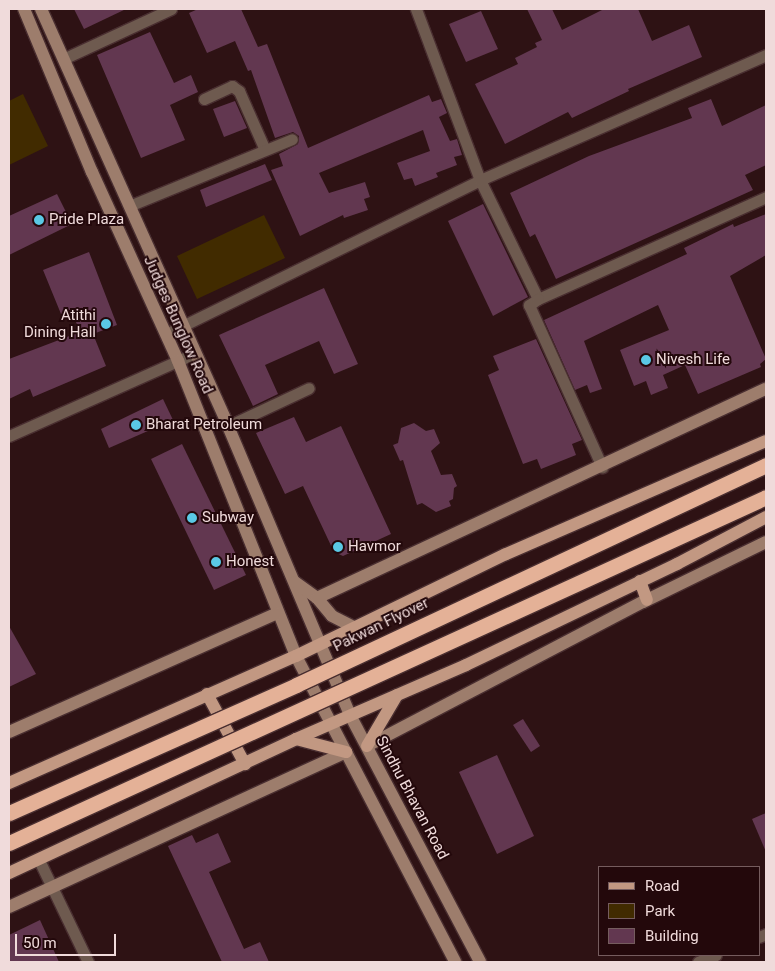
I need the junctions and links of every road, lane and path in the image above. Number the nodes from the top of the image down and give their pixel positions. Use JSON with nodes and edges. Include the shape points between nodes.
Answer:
{"nodes":[{"id":1,"x":24,"y":9,"type":"edge"},
{"id":2,"x":40,"y":9,"type":"edge"},
{"id":3,"x":171,"y":9,"type":"edge"},
{"id":4,"x":420,"y":10,"type":"edge"},
{"id":5,"x":766,"y":55,"type":"edge"},
{"id":6,"x":63,"y":59,"type":"junction"},
{"id":7,"x":204,"y":99,"type":"dead end"},
{"id":8,"x":292,"y":139,"type":"dead end"},
{"id":9,"x":265,"y":150,"type":"junction"},
{"id":10,"x":480,"y":180,"type":"junction"},
{"id":11,"x":766,"y":196,"type":"edge"},
{"id":12,"x":129,"y":206,"type":"junction"},
{"id":13,"x":538,"y":299,"type":"junction"},
{"id":14,"x":182,"y":326,"type":"junction"},
{"id":15,"x":166,"y":334,"type":"junction"},
{"id":16,"x":195,"y":353,"type":"junction"},
{"id":17,"x":178,"y":361,"type":"junction"},
{"id":18,"x":308,"y":388,"type":"dead end"},
{"id":19,"x":766,"y":389,"type":"edge"},
{"id":20,"x":228,"y":426,"type":"junction"},
{"id":21,"x":9,"y":436,"type":"edge"},
{"id":22,"x":766,"y":441,"type":"edge"},
{"id":23,"x":766,"y":465,"type":"edge"},
{"id":24,"x":602,"y":467,"type":"junction"},
{"id":25,"x":766,"y":497,"type":"edge"},
{"id":26,"x":766,"y":517,"type":"edge"},
{"id":27,"x":766,"y":542,"type":"edge"},
{"id":28,"x":640,"y":581,"type":"junction"},
{"id":29,"x":295,"y":582,"type":"junction"},
{"id":30,"x":317,"y":598,"type":"junction"},
{"id":31,"x":647,"y":600,"type":"junction"},
{"id":32,"x":278,"y":613,"type":"junction"},
{"id":33,"x":354,"y":627,"type":"junction"},
{"id":34,"x":320,"y":645,"type":"junction"},
{"id":35,"x":296,"y":656,"type":"junction"},
{"id":36,"x":207,"y":694,"type":"junction"},
{"id":37,"x":397,"y":695,"type":"junction"},
{"id":38,"x":350,"y":715,"type":"junction"},
{"id":39,"x":330,"y":725,"type":"junction"},
{"id":40,"x":9,"y":732,"type":"edge"},
{"id":41,"x":296,"y":738,"type":"junction"},
{"id":42,"x":367,"y":746,"type":"junction"},
{"id":43,"x":346,"y":752,"type":"junction"},
{"id":44,"x":245,"y":764,"type":"junction"},
{"id":45,"x":9,"y":783,"type":"edge"},
{"id":46,"x":9,"y":813,"type":"edge"},
{"id":47,"x":9,"y":843,"type":"edge"},
{"id":48,"x":39,"y":860,"type":"junction"},
{"id":49,"x":9,"y":873,"type":"edge"},
{"id":50,"x":53,"y":888,"type":"junction"},
{"id":51,"x":9,"y":908,"type":"edge"},
{"id":52,"x":713,"y":956,"type":"edge"},
{"id":53,"x":88,"y":962,"type":"edge"},
{"id":54,"x":455,"y":962,"type":"edge"},
{"id":55,"x":480,"y":962,"type":"edge"},
{"id":56,"x":698,"y":962,"type":"edge"}],
"edges":[{"from":1,"to":15,"type":"main road","name":"Judges Bunglow Road","via":[[92,172]]},
{"from":2,"to":6,"type":"main road","name":"Judges Bunglow Road"},
{"from":3,"to":6,"type":"street"},
{"from":4,"to":10,"type":"street"},
{"from":5,"to":10,"type":"street"},
{"from":6,"to":12,"type":"main road","name":"Judges Bunglow Road"},
{"from":7,"to":9,"type":"street","via":[[232,86],[239,90]]},
{"from":8,"to":9,"type":"street"},
{"from":9,"to":12,"type":"street"},
{"from":10,"to":13,"type":"street"},
{"from":10,"to":14,"type":"street"},
{"from":11,"to":13,"type":"street"},
{"from":12,"to":14,"type":"main road","name":"Judges Bunglow Road"},
{"from":13,"to":24,"type":"street","via":[[529,305]]},
{"from":14,"to":15,"type":"street"},
{"from":14,"to":16,"type":"main road","name":"Judges Bunglow Road"},
{"from":15,"to":17,"type":"main road","name":"Judges Bunglow Road"},
{"from":16,"to":17,"type":"street"},
{"from":16,"to":20,"type":"main road","name":"Judges Bunglow Road"},
{"from":17,"to":21,"type":"street"},
{"from":17,"to":32,"type":"main road","name":"Judges Bunglow Road"},
{"from":18,"to":20,"type":"street"},
{"from":19,"to":24,"type":"main road"},
{"from":20,"to":29,"type":"main road","name":"Judges Bunglow Road"},
{"from":22,"to":33,"type":"main road","via":[[506,554]]},
{"from":23,"to":46,"type":"highway","name":"Pakwan Flyover","bridge":true,"via":[[296,685]]},
{"from":24,"to":30,"type":"main road"},
{"from":25,"to":47,"type":"highway","bridge":true},
{"from":26,"to":28,"type":"main road"},
{"from":27,"to":31,"type":"main road"},
{"from":28,"to":31,"type":"main road"},
{"from":28,"to":37,"type":"main road"},
{"from":29,"to":30,"type":"main road"},
{"from":29,"to":34,"type":"main road","name":"Judges Bunglow Road"},
{"from":30,"to":33,"type":"main road","via":[[332,616]]},
{"from":31,"to":42,"type":"main road"},
{"from":32,"to":35,"type":"main road","name":"Judges Bunglow Road"},
{"from":32,"to":40,"type":"main road"},
{"from":33,"to":34,"type":"main road"},
{"from":34,"to":35,"type":"main road"},
{"from":34,"to":38,"type":"main road","name":"Sindhu Bhavan Road"},
{"from":35,"to":36,"type":"main road"},
{"from":35,"to":39,"type":"main road"},
{"from":36,"to":44,"type":"main road"},
{"from":36,"to":45,"type":"main road"},
{"from":37,"to":38,"type":"main road"},
{"from":37,"to":42,"type":"main road"},
{"from":38,"to":39,"type":"main road"},
{"from":38,"to":42,"type":"main road","name":"Sindhu Bhavan Road"},
{"from":39,"to":41,"type":"main road"},
{"from":39,"to":43,"type":"main road"},
{"from":41,"to":43,"type":"main road"},
{"from":41,"to":44,"type":"main road"},
{"from":42,"to":55,"type":"main road","name":"Sindhu Bhavan Road"},
{"from":43,"to":50,"type":"main road"},
{"from":43,"to":54,"type":"main road"},
{"from":44,"to":48,"type":"main road"},
{"from":48,"to":49,"type":"main road"},
{"from":48,"to":50,"type":"street"},
{"from":50,"to":51,"type":"main road"},
{"from":50,"to":53,"type":"street"},
{"from":52,"to":56,"type":"street"}]}
